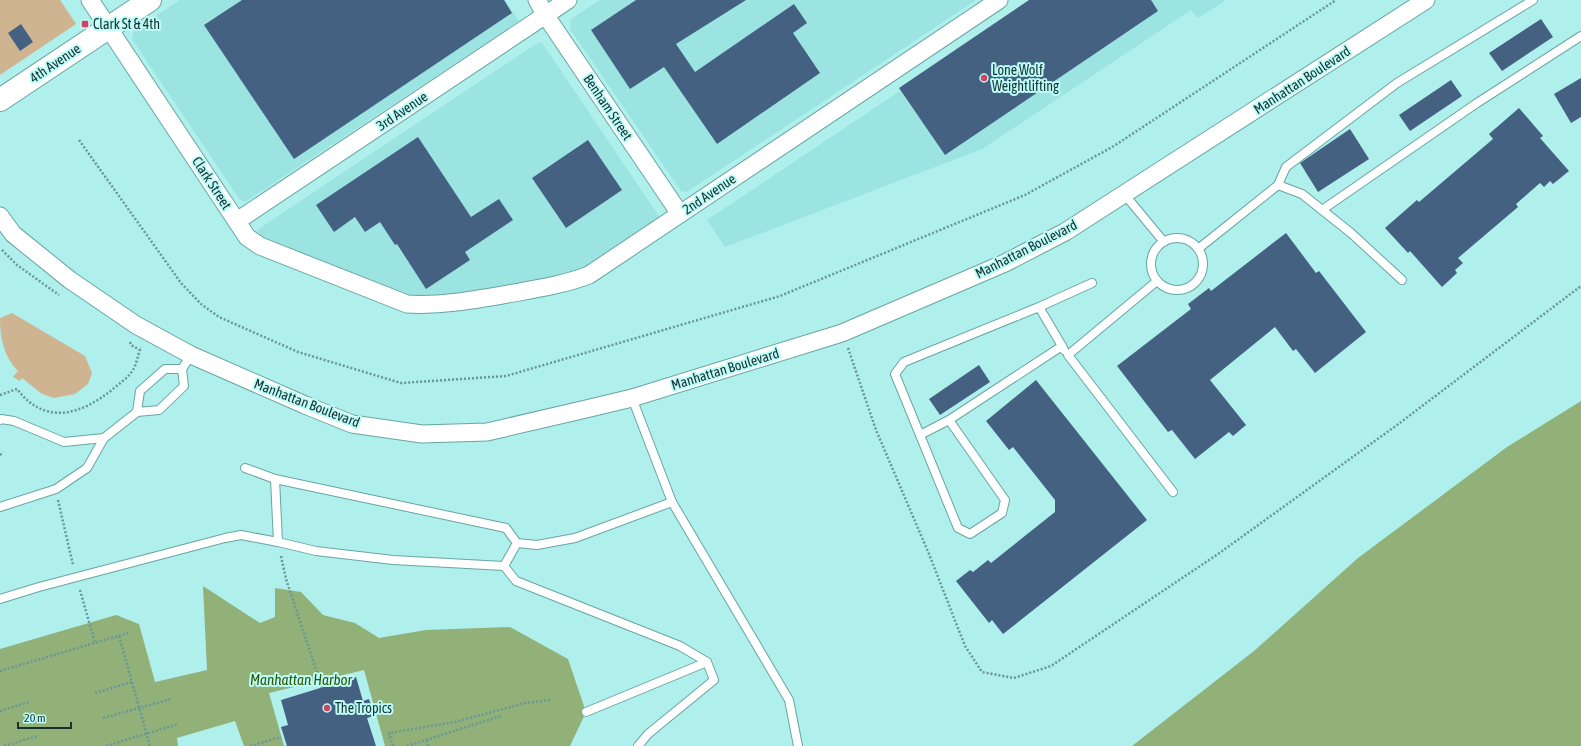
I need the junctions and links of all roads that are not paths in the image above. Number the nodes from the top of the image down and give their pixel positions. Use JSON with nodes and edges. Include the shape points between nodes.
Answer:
{"nodes":[{"id":1,"x":90,"y":0,"type":"edge"},
{"id":2,"x":150,"y":0,"type":"edge"},
{"id":3,"x":537,"y":0,"type":"edge"},
{"id":4,"x":568,"y":0,"type":"edge"},
{"id":5,"x":999,"y":0,"type":"edge"},
{"id":6,"x":1426,"y":0,"type":"edge"},
{"id":7,"x":1533,"y":0,"type":"edge"},
{"id":8,"x":980,"y":5,"type":"edge"},
{"id":9,"x":547,"y":14,"type":"junction"},
{"id":10,"x":109,"y":28,"type":"junction"},
{"id":11,"x":1581,"y":36,"type":"edge"},
{"id":12,"x":0,"y":100,"type":"edge"},
{"id":13,"x":1278,"y":185,"type":"junction"},
{"id":14,"x":1125,"y":195,"type":"junction"},
{"id":15,"x":1322,"y":210,"type":"junction"},
{"id":16,"x":680,"y":214,"type":"junction"},
{"id":17,"x":0,"y":216,"type":"edge"},
{"id":18,"x":237,"y":221,"type":"junction"},
{"id":19,"x":1164,"y":242,"type":"junction"},
{"id":20,"x":1198,"y":249,"type":"junction"},
{"id":21,"x":1402,"y":280,"type":"dead end"},
{"id":22,"x":1157,"y":281,"type":"junction"},
{"id":23,"x":1092,"y":283,"type":"dead end"},
{"id":24,"x":391,"y":298,"type":"joint"},
{"id":25,"x":1039,"y":307,"type":"junction"},
{"id":26,"x":1062,"y":346,"type":"junction"},
{"id":27,"x":1068,"y":356,"type":"junction"},
{"id":28,"x":186,"y":362,"type":"junction"},
{"id":29,"x":632,"y":398,"type":"junction"},
{"id":30,"x":137,"y":412,"type":"junction"},
{"id":31,"x":0,"y":418,"type":"edge"},
{"id":32,"x":949,"y":420,"type":"junction"},
{"id":33,"x":920,"y":435,"type":"junction"},
{"id":34,"x":104,"y":438,"type":"junction"},
{"id":35,"x":244,"y":468,"type":"dead end"},
{"id":36,"x":275,"y":479,"type":"junction"},
{"id":37,"x":1173,"y":492,"type":"dead end"},
{"id":38,"x":672,"y":502,"type":"junction"},
{"id":39,"x":0,"y":507,"type":"edge"},
{"id":40,"x":278,"y":542,"type":"junction"},
{"id":41,"x":517,"y":544,"type":"junction"},
{"id":42,"x":504,"y":566,"type":"junction"},
{"id":43,"x":0,"y":599,"type":"edge"},
{"id":44,"x":707,"y":662,"type":"junction"},
{"id":45,"x":586,"y":712,"type":"dead end"},
{"id":46,"x":638,"y":746,"type":"edge"},
{"id":47,"x":798,"y":746,"type":"edge"}],
"edges":[{"from":1,"to":10,"type":"street","name":"Clark Street"},
{"from":2,"to":10,"type":"street","name":"4th Avenue"},
{"from":3,"to":9,"type":"street","name":"Benham Street"},
{"from":4,"to":9,"type":"street","name":"3rd Avenue"},
{"from":5,"to":8,"type":"street","name":"2nd Avenue"},
{"from":6,"to":14,"type":"street","name":"Manhattan Boulevard"},
{"from":7,"to":13,"type":"lane","via":[[1398,84],[1286,167]]},
{"from":8,"to":16,"type":"street","name":"2nd Avenue"},
{"from":9,"to":16,"type":"street","name":"Benham Street"},
{"from":9,"to":18,"type":"street","name":"3rd Avenue"},
{"from":10,"to":12,"type":"street","name":"4th Avenue"},
{"from":10,"to":18,"type":"street","name":"Clark Street"},
{"from":11,"to":15,"type":"lane","via":[[1476,103]]},
{"from":13,"to":15,"type":"lane","via":[[1302,194]]},
{"from":13,"to":20,"type":"lane"},
{"from":14,"to":19,"type":"lane"},
{"from":14,"to":29,"type":"street","name":"Manhattan Boulevard","via":[[1065,232],[1005,263],[842,333]]},
{"from":15,"to":21,"type":"lane","via":[[1352,233]]},
{"from":16,"to":24,"type":"street","name":"2nd Avenue","via":[[589,275],[568,283],[450,304],[407,304]]},
{"from":17,"to":28,"type":"street","name":"Manhattan Boulevard","via":[[13,234],[70,280],[148,332]]},
{"from":18,"to":24,"type":"street","name":"Clark Street","via":[[247,237],[260,246]]},
{"from":19,"to":20,"type":"lane","via":[[1171,239],[1186,240]]},
{"from":19,"to":22,"type":"lane","via":[[1158,246],[1151,260]]},
{"from":20,"to":22,"type":"lane","via":[[1202,257],[1202,266],[1196,282],[1180,290],[1172,290]]},
{"from":22,"to":27,"type":"lane"},
{"from":23,"to":25,"type":"lane"},
{"from":25,"to":26,"type":"lane"},
{"from":25,"to":33,"type":"lane","via":[[904,362],[895,374]]},
{"from":26,"to":27,"type":"lane"},
{"from":26,"to":32,"type":"lane"},
{"from":27,"to":37,"type":"lane"},
{"from":28,"to":29,"type":"street","name":"Manhattan Boulevard","via":[[352,424],[422,434],[487,432]]},
{"from":28,"to":30,"type":"lane","via":[[165,369],[140,391]]},
{"from":28,"to":30,"type":"lane","via":[[184,386],[159,410]]},
{"from":29,"to":38,"type":"lane"},
{"from":30,"to":34,"type":"lane"},
{"from":31,"to":34,"type":"lane","via":[[14,421],[64,442]]},
{"from":32,"to":33,"type":"lane"},
{"from":32,"to":33,"type":"lane","via":[[1005,500],[1002,513],[970,534],[958,528]]},
{"from":34,"to":39,"type":"lane","via":[[87,468],[56,489]]},
{"from":35,"to":36,"type":"lane"},
{"from":36,"to":40,"type":"lane"},
{"from":36,"to":41,"type":"lane","via":[[506,528]]},
{"from":38,"to":41,"type":"lane","via":[[575,538],[537,545]]},
{"from":38,"to":47,"type":"lane","via":[[789,700]]},
{"from":40,"to":42,"type":"lane","via":[[316,551],[393,560]]},
{"from":40,"to":43,"type":"lane","via":[[241,535],[225,538]]},
{"from":41,"to":42,"type":"lane"},
{"from":42,"to":44,"type":"lane","via":[[516,581],[680,646]]},
{"from":44,"to":45,"type":"lane"},
{"from":44,"to":46,"type":"lane","via":[[714,680],[648,734]]}]}
